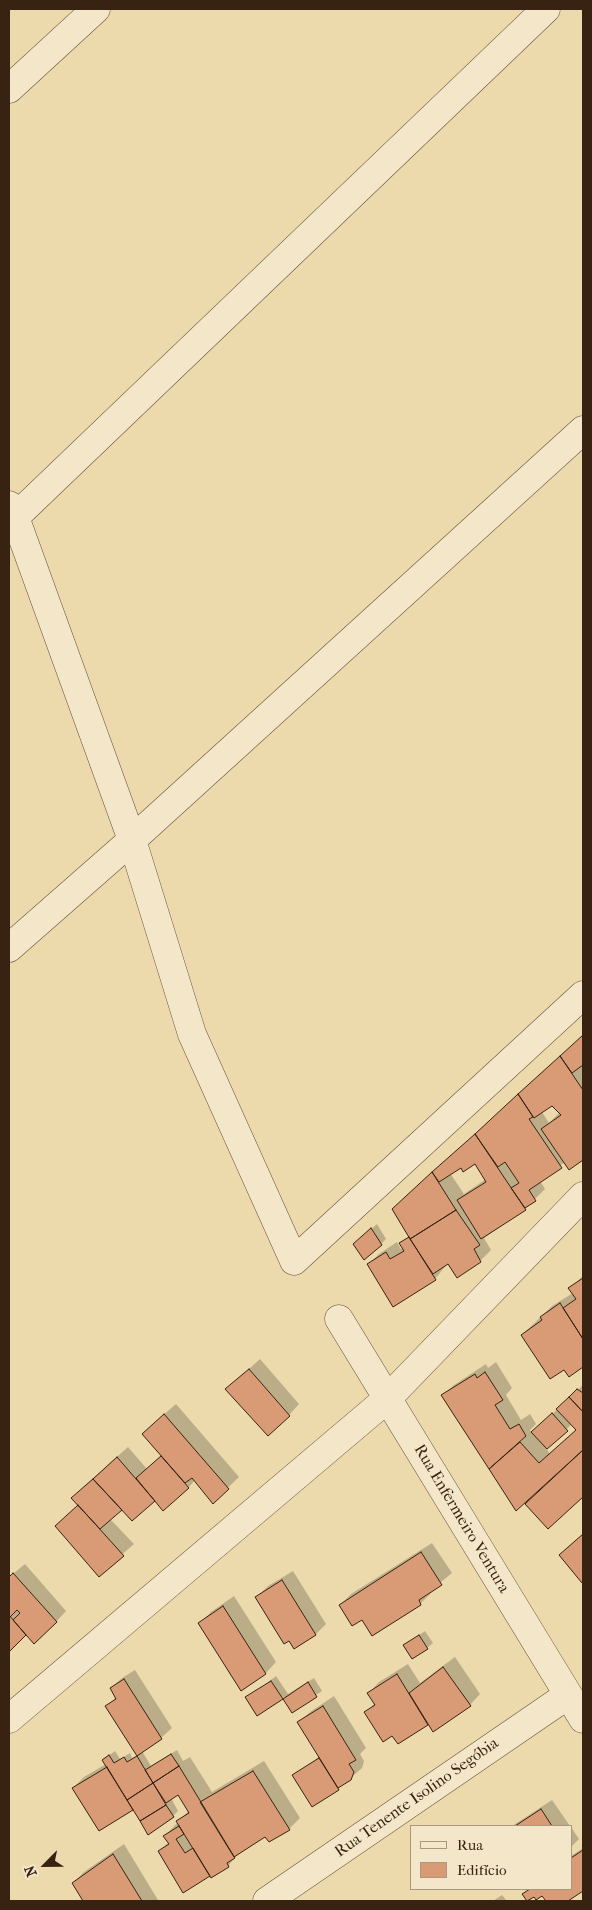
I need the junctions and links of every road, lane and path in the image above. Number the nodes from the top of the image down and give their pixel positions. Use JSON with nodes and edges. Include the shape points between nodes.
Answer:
{"nodes":[{"id":1,"x":96,"y":9,"type":"edge"},
{"id":2,"x":546,"y":9,"type":"edge"},
{"id":3,"x":9,"y":89,"type":"edge"},
{"id":4,"x":583,"y":430,"type":"edge"},
{"id":5,"x":11,"y":515,"type":"edge"},
{"id":6,"x":132,"y":840,"type":"junction"},
{"id":7,"x":9,"y":948,"type":"edge"},
{"id":8,"x":583,"y":995,"type":"edge"},
{"id":9,"x":583,"y":1196,"type":"edge"},
{"id":10,"x":339,"y":1320,"type":"dead end"},
{"id":11,"x":388,"y":1399,"type":"junction"},
{"id":12,"x":568,"y":1696,"type":"junction"},
{"id":13,"x":9,"y":1719,"type":"edge"},
{"id":14,"x":583,"y":1719,"type":"edge"},
{"id":15,"x":267,"y":1901,"type":"edge"}],
"edges":[{"from":1,"to":3,"type":"street"},
{"from":2,"to":5,"type":"street"},
{"from":4,"to":6,"type":"street"},
{"from":5,"to":6,"type":"street"},
{"from":6,"to":7,"type":"street"},
{"from":6,"to":8,"type":"street","via":[[192,1034],[294,1261]]},
{"from":9,"to":11,"type":"street"},
{"from":10,"to":11,"type":"street","name":"Rua Enfermeiro Ventura"},
{"from":11,"to":12,"type":"street","name":"Rua Enfermeiro Ventura"},
{"from":11,"to":13,"type":"street"},
{"from":12,"to":14,"type":"street","name":"Rua Enfermeiro Ventura"},
{"from":12,"to":15,"type":"street","name":"Rua Tenente Isolino Segóbia"}]}
